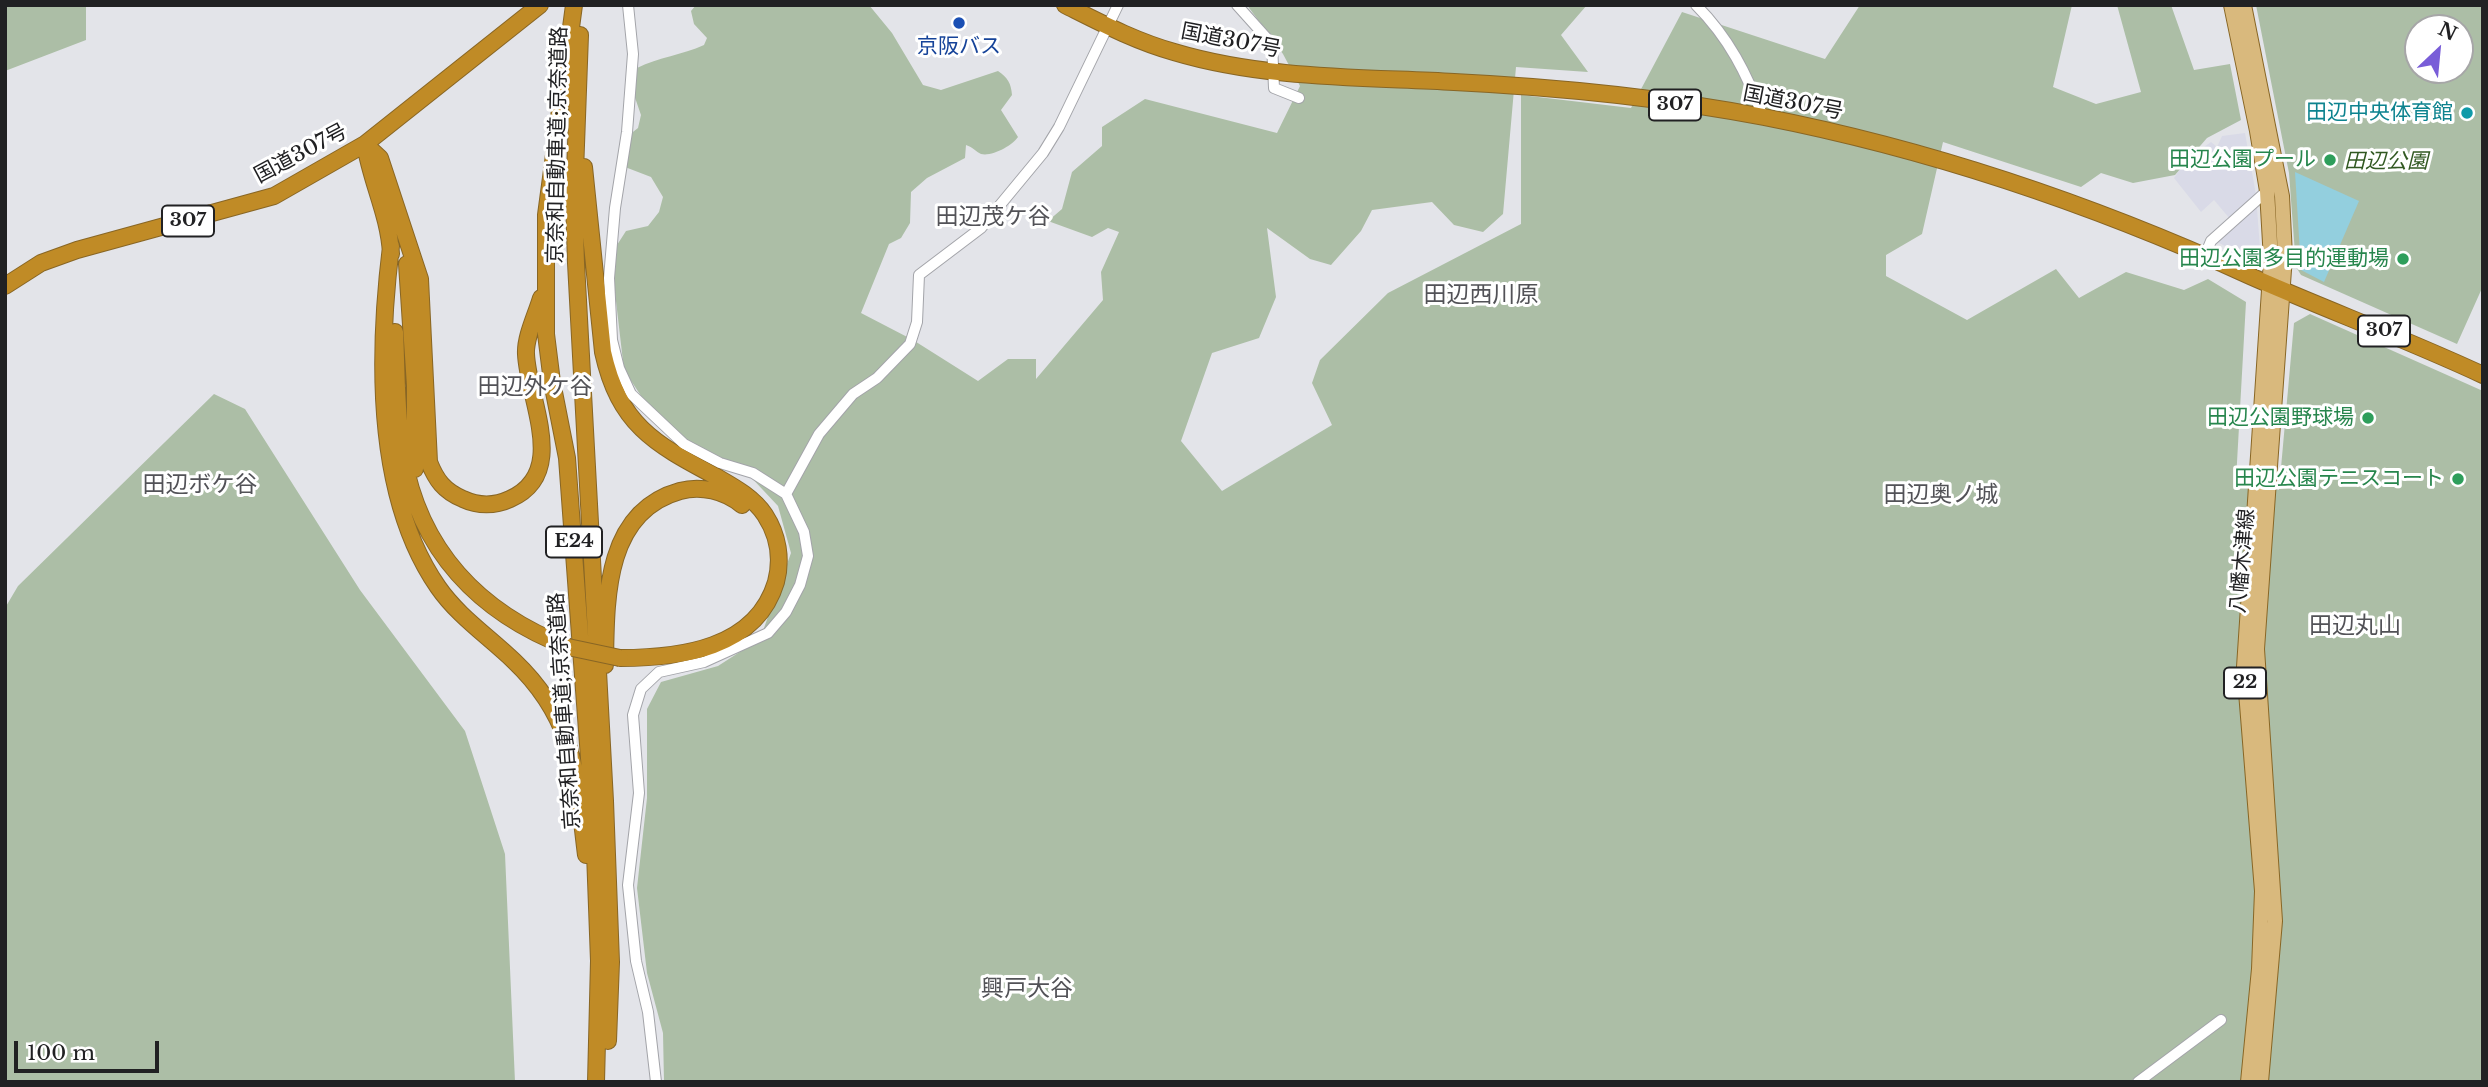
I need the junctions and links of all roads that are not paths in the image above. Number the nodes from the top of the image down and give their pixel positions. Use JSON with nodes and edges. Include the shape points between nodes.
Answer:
{"nodes":[{"id":1,"x":540,"y":5,"type":"edge"},
{"id":2,"x":575,"y":5,"type":"edge"},
{"id":3,"x":581,"y":5,"type":"edge"},
{"id":4,"x":628,"y":5,"type":"edge"},
{"id":5,"x":1065,"y":5,"type":"edge"},
{"id":6,"x":1118,"y":5,"type":"edge"},
{"id":7,"x":1237,"y":5,"type":"edge"},
{"id":8,"x":1696,"y":5,"type":"edge"},
{"id":9,"x":2231,"y":5,"type":"edge"},
{"id":10,"x":2244,"y":5,"type":"edge"},
{"id":11,"x":1106,"y":27,"type":"junction"},
{"id":12,"x":581,"y":28,"type":"junction"},
{"id":13,"x":1272,"y":72,"type":"junction"},
{"id":14,"x":1299,"y":98,"type":"dead end"},
{"id":15,"x":1763,"y":117,"type":"junction"},
{"id":16,"x":365,"y":144,"type":"junction"},
{"id":17,"x":2267,"y":191,"type":"junction"},
{"id":18,"x":404,"y":234,"type":"junction"},
{"id":19,"x":391,"y":246,"type":"junction"},
{"id":20,"x":2206,"y":253,"type":"junction"},
{"id":21,"x":546,"y":282,"type":"junction"},
{"id":22,"x":5,"y":286,"type":"edge"},
{"id":23,"x":2277,"y":286,"type":"junction"},
{"id":24,"x":2483,"y":375,"type":"edge"},
{"id":25,"x":786,"y":494,"type":"junction"},
{"id":26,"x":568,"y":642,"type":"junction"},
{"id":27,"x":619,"y":653,"type":"junction"},
{"id":28,"x":610,"y":945,"type":"junction"},
{"id":29,"x":599,"y":961,"type":"junction"},
{"id":30,"x":2221,"y":1020,"type":"dead end"},
{"id":31,"x":596,"y":1082,"type":"edge"},
{"id":32,"x":606,"y":1082,"type":"edge"},
{"id":33,"x":656,"y":1082,"type":"edge"},
{"id":34,"x":2137,"y":1082,"type":"edge"},
{"id":35,"x":2248,"y":1082,"type":"edge"},
{"id":36,"x":2261,"y":1082,"type":"edge"}],
"edges":[{"from":1,"to":16,"type":"highway","name":"国道307号","number":"307"},
{"from":2,"to":21,"type":"highway","name":"京奈和自動車道;京奈道路","number":"E24","via":[[546,215]]},
{"from":3,"to":12,"type":"highway","name":"京奈和自動車道;京奈道路","number":"E24"},
{"from":4,"to":25,"type":"street","via":[[633,54],[609,278],[612,340],[619,369],[631,394],[684,444]]},
{"from":5,"to":11,"type":"highway","name":"国道307号","number":"307"},
{"from":6,"to":11,"type":"street"},
{"from":7,"to":13,"type":"street","via":[[1272,44]]},
{"from":8,"to":15,"type":"street","via":[[1731,46]]},
{"from":9,"to":17,"type":"main road","name":"八幡木津線","number":"22"},
{"from":10,"to":23,"type":"main road","name":"八幡木津線","number":"22","via":[[2282,196]]},
{"from":11,"to":13,"type":"highway","name":"国道307号","number":"307","via":[[1173,52]]},
{"from":11,"to":25,"type":"street","via":[[1043,153],[981,228],[919,275],[917,322],[909,344],[877,378],[853,394],[819,434]]},
{"from":12,"to":27,"type":"highway","via":[[582,135],[590,241],[610,381],[620,404],[645,435],[751,498],[778,545],[778,575],[769,600],[738,633],[688,654]]},
{"from":12,"to":28,"type":"highway","name":"京奈和自動車道;京奈道路","number":"E24","via":[[574,200]]},
{"from":13,"to":14,"type":"street","via":[[1274,88]]},
{"from":13,"to":15,"type":"highway","name":"国道307号","number":"307","via":[[1516,85]]},
{"from":15,"to":20,"type":"highway","name":"国道307号","number":"307","via":[[1874,142],[2010,181]]},
{"from":16,"to":18,"type":"highway","via":[[380,158]]},
{"from":16,"to":19,"type":"highway"},
{"from":16,"to":22,"type":"highway","name":"国道307号","number":"307","via":[[274,196],[77,250],[41,263]]},
{"from":17,"to":20,"type":"street","via":[[2211,241]]},
{"from":17,"to":23,"type":"main road","name":"八幡木津線","number":"22"},
{"from":18,"to":21,"type":"highway","via":[[420,279],[429,461],[440,485],[468,502],[500,503],[517,496],[540,465],[542,435],[525,351]]},
{"from":18,"to":26,"type":"highway","via":[[415,386],[413,462],[426,504],[447,545],[481,587],[515,613]]},
{"from":19,"to":26,"type":"highway","via":[[401,438],[418,509],[447,562],[474,593],[524,628]]},
{"from":19,"to":29,"type":"highway","via":[[384,302],[384,397],[397,499],[438,588],[514,661],[555,710],[575,771]]},
{"from":20,"to":23,"type":"highway","name":"国道307号","number":"307"},
{"from":21,"to":29,"type":"highway","name":"京奈和自動車道;京奈道路","number":"E24","via":[[548,357],[568,458]]},
{"from":23,"to":24,"type":"highway","name":"国道307号","number":"307"},
{"from":23,"to":35,"type":"main road","name":"八幡木津線","number":"22","via":[[2244,667],[2262,891]]},
{"from":23,"to":36,"type":"main road","name":"八幡木津線","number":"22","via":[[2257,649],[2275,921]]},
{"from":25,"to":33,"type":"street","via":[[804,532],[808,556],[786,611],[768,633],[738,648],[704,662],[659,672],[641,689],[633,715],[639,793],[628,885]]},
{"from":26,"to":27,"type":"highway"},
{"from":27,"to":28,"type":"highway","via":[[702,640],[726,630],[754,606],[767,581],[769,555],[761,528],[744,507],[724,494],[699,489],[663,496],[639,514],[618,549],[606,605],[612,777]]},
{"from":28,"to":32,"type":"highway","name":"京奈和自動車道;京奈道路","number":"E24"},
{"from":29,"to":31,"type":"highway","name":"京奈和自動車道;京奈道路","number":"E24"},
{"from":30,"to":34,"type":"street"}]}
